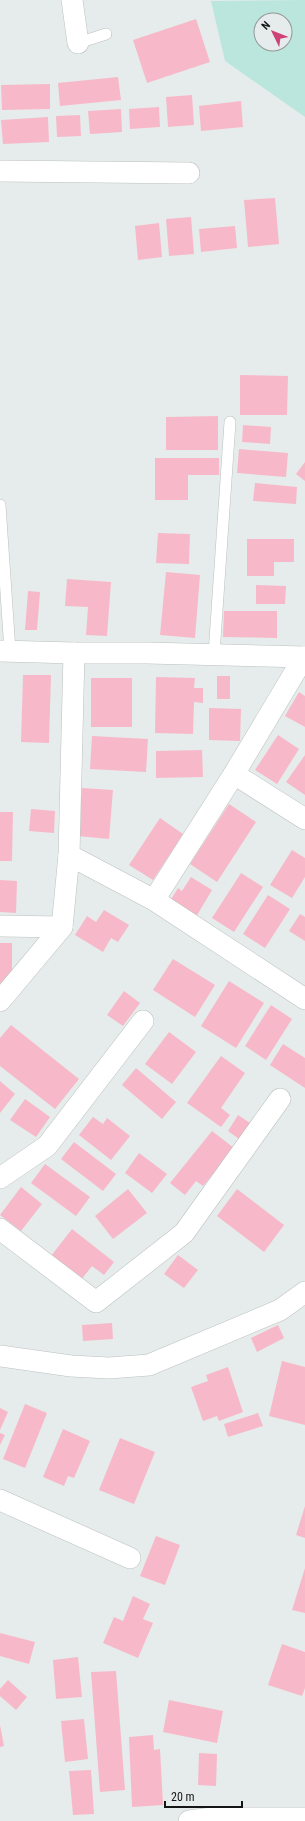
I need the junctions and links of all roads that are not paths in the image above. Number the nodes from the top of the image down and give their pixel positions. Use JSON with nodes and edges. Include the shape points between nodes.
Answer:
{"nodes":[{"id":1,"x":72,"y":0,"type":"edge"},
{"id":2,"x":106,"y":34,"type":"dead end"},
{"id":3,"x":78,"y":43,"type":"joint"},
{"id":4,"x":0,"y":171,"type":"edge"},
{"id":5,"x":189,"y":173,"type":"dead end"},
{"id":6,"x":230,"y":422,"type":"dead end"},
{"id":7,"x":0,"y":505,"type":"edge"},
{"id":8,"x":5,"y":651,"type":"edge"},
{"id":9,"x":74,"y":653,"type":"junction"},
{"id":10,"x":214,"y":654,"type":"junction"},
{"id":11,"x":304,"y":657,"type":"edge"},
{"id":12,"x":234,"y":774,"type":"junction"},
{"id":13,"x":305,"y":819,"type":"edge"},
{"id":14,"x":69,"y":855,"type":"junction"},
{"id":15,"x":154,"y":900,"type":"junction"},
{"id":16,"x":0,"y":926,"type":"edge"},
{"id":17,"x":62,"y":927,"type":"junction"},
{"id":18,"x":305,"y":999,"type":"edge"},
{"id":19,"x":0,"y":1001,"type":"edge"},
{"id":20,"x":143,"y":1021,"type":"dead end"},
{"id":21,"x":280,"y":1099,"type":"dead end"},
{"id":22,"x":0,"y":1178,"type":"edge"},
{"id":23,"x":0,"y":1229,"type":"edge"},
{"id":24,"x":305,"y":1292,"type":"edge"},
{"id":25,"x":0,"y":1356,"type":"edge"},
{"id":26,"x":0,"y":1500,"type":"edge"},
{"id":27,"x":130,"y":1558,"type":"dead end"},
{"id":28,"x":305,"y":1818,"type":"edge"},
{"id":29,"x":212,"y":1820,"type":"edge"},
{"id":30,"x":189,"y":1821,"type":"edge"}],
"edges":[{"from":1,"to":3,"type":"street"},
{"from":2,"to":3,"type":"lane"},
{"from":4,"to":5,"type":"street"},
{"from":6,"to":10,"type":"lane"},
{"from":7,"to":8,"type":"lane"},
{"from":8,"to":9,"type":"street"},
{"from":9,"to":10,"type":"street"},
{"from":9,"to":14,"type":"street"},
{"from":10,"to":11,"type":"street"},
{"from":11,"to":12,"type":"street"},
{"from":12,"to":13,"type":"street"},
{"from":12,"to":15,"type":"street"},
{"from":14,"to":15,"type":"street"},
{"from":14,"to":17,"type":"street"},
{"from":15,"to":18,"type":"street"},
{"from":16,"to":17,"type":"street"},
{"from":17,"to":19,"type":"street"},
{"from":20,"to":22,"type":"street","via":[[47,1146]]},
{"from":21,"to":23,"type":"street","via":[[184,1232],[96,1302]]},
{"from":24,"to":25,"type":"street","via":[[280,1310],[149,1365],[108,1368],[71,1366]]},
{"from":26,"to":27,"type":"street"},
{"from":28,"to":29,"type":"street"},
{"from":29,"to":30,"type":"street"}]}
